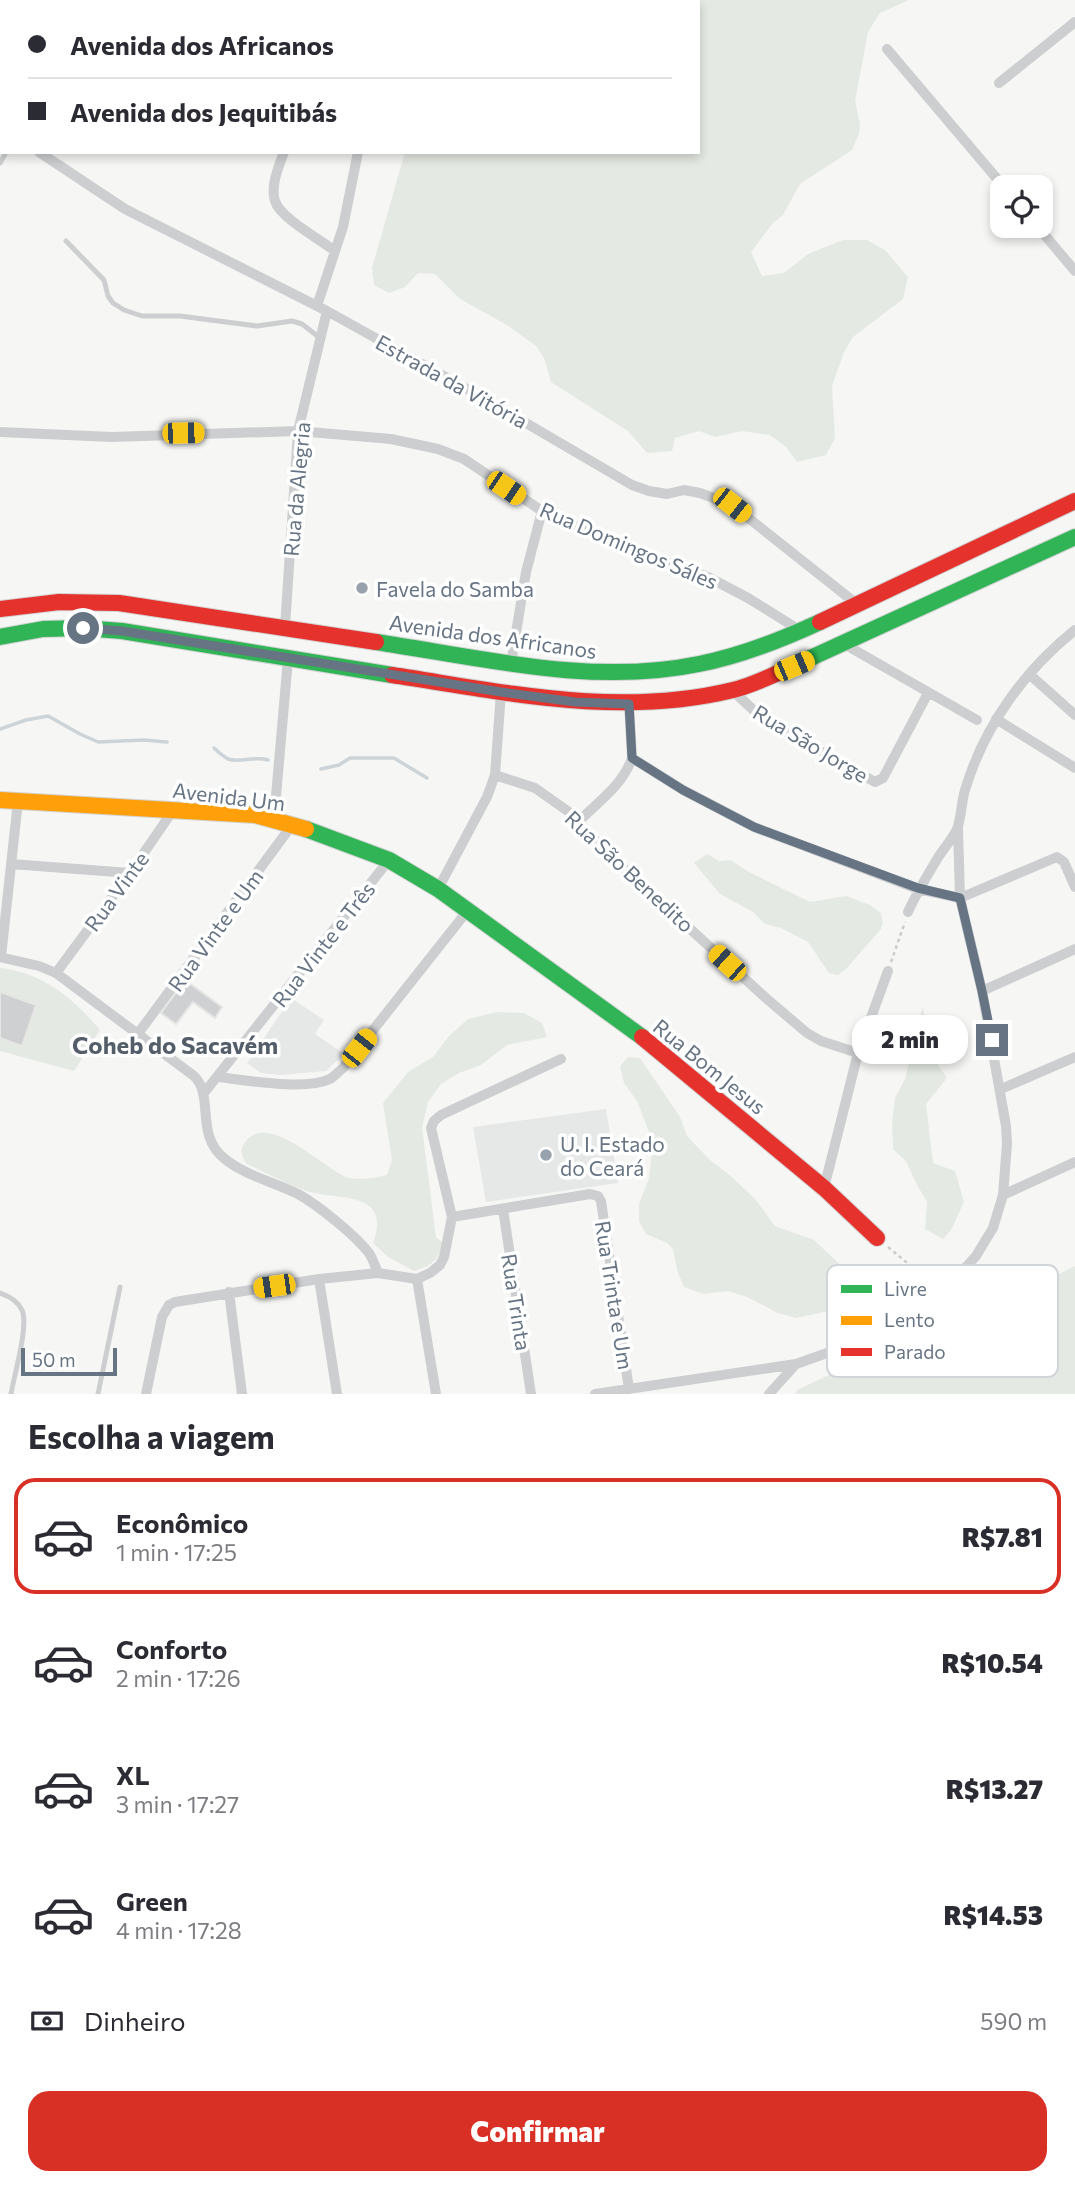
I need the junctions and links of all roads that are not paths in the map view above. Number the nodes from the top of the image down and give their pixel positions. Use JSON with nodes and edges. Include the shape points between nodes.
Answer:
{"nodes":[{"id":1,"x":1075,"y":22,"type":"edge"},
{"id":2,"x":887,"y":49,"type":"dead end"},
{"id":3,"x":999,"y":83,"type":"dead end"},
{"id":4,"x":42,"y":154,"type":"edge"},
{"id":5,"x":283,"y":154,"type":"edge"},
{"id":6,"x":358,"y":154,"type":"edge"},
{"id":7,"x":994,"y":175,"type":"edge"},
{"id":8,"x":1047,"y":238,"type":"edge"},
{"id":9,"x":66,"y":241,"type":"dead end"},
{"id":10,"x":335,"y":251,"type":"junction"},
{"id":11,"x":1075,"y":271,"type":"edge"},
{"id":12,"x":322,"y":308,"type":"junction"},
{"id":13,"x":320,"y":338,"type":"junction"},
{"id":14,"x":298,"y":431,"type":"junction"},
{"id":15,"x":0,"y":432,"type":"edge"},
{"id":16,"x":1075,"y":501,"type":"edge"},
{"id":17,"x":542,"y":511,"type":"junction"},
{"id":18,"x":1075,"y":537,"type":"edge"},
{"id":19,"x":858,"y":605,"type":"junction"},
{"id":20,"x":0,"y":609,"type":"edge"},
{"id":21,"x":285,"y":627,"type":"junction"},
{"id":22,"x":1075,"y":630,"type":"edge"},
{"id":23,"x":801,"y":631,"type":"junction"},
{"id":24,"x":0,"y":637,"type":"edge"},
{"id":25,"x":844,"y":644,"type":"junction"},
{"id":26,"x":814,"y":657,"type":"junction"},
{"id":27,"x":288,"y":659,"type":"junction"},
{"id":28,"x":511,"y":663,"type":"junction"},
{"id":29,"x":1029,"y":674,"type":"junction"},
{"id":30,"x":732,"y":690,"type":"junction"},
{"id":31,"x":501,"y":692,"type":"junction"},
{"id":32,"x":928,"y":693,"type":"junction"},
{"id":33,"x":629,"y":704,"type":"junction"},
{"id":34,"x":1075,"y":715,"type":"edge"},
{"id":35,"x":996,"y":719,"type":"junction"},
{"id":36,"x":978,"y":720,"type":"dead end"},
{"id":37,"x":632,"y":758,"type":"junction"},
{"id":38,"x":1075,"y":768,"type":"edge"},
{"id":39,"x":495,"y":775,"type":"junction"},
{"id":40,"x":0,"y":800,"type":"edge"},
{"id":41,"x":18,"y":801,"type":"junction"},
{"id":42,"x":174,"y":808,"type":"junction"},
{"id":43,"x":274,"y":819,"type":"junction"},
{"id":44,"x":578,"y":821,"type":"junction"},
{"id":45,"x":292,"y":825,"type":"junction"},
{"id":46,"x":958,"y":828,"type":"junction"},
{"id":47,"x":389,"y":860,"type":"junction"},
{"id":48,"x":11,"y":864,"type":"junction"},
{"id":49,"x":130,"y":873,"type":"junction"},
{"id":50,"x":1075,"y":887,"type":"edge"},
{"id":51,"x":918,"y":888,"type":"junction"},
{"id":52,"x":438,"y":890,"type":"junction"},
{"id":53,"x":960,"y":898,"type":"junction"},
{"id":54,"x":468,"y":910,"type":"junction"},
{"id":55,"x":908,"y":912,"type":"road end"},
{"id":56,"x":1075,"y":949,"type":"edge"},
{"id":57,"x":0,"y":957,"type":"edge"},
{"id":58,"x":888,"y":971,"type":"road end"},
{"id":59,"x":56,"y":973,"type":"junction"},
{"id":60,"x":982,"y":991,"type":"junction"},
{"id":61,"x":137,"y":1035,"type":"junction"},
{"id":62,"x":858,"y":1054,"type":"junction"},
{"id":63,"x":1075,"y":1057,"type":"edge"},
{"id":64,"x":561,"y":1059,"type":"dead end"},
{"id":65,"x":217,"y":1077,"type":"junction"},
{"id":66,"x":1001,"y":1089,"type":"junction"},
{"id":67,"x":204,"y":1093,"type":"junction"},
{"id":68,"x":1075,"y":1162,"type":"edge"},
{"id":69,"x":824,"y":1188,"type":"junction"},
{"id":70,"x":1003,"y":1195,"type":"junction"},
{"id":71,"x":503,"y":1209,"type":"junction"},
{"id":72,"x":452,"y":1217,"type":"junction"},
{"id":73,"x":877,"y":1238,"type":"road end"},
{"id":74,"x":967,"y":1265,"type":"edge"},
{"id":75,"x":378,"y":1273,"type":"junction"},
{"id":76,"x":319,"y":1279,"type":"junction"},
{"id":77,"x":418,"y":1279,"type":"junction"},
{"id":78,"x":120,"y":1287,"type":"dead end"},
{"id":79,"x":229,"y":1292,"type":"junction"},
{"id":80,"x":0,"y":1293,"type":"edge"},
{"id":81,"x":827,"y":1352,"type":"edge"},
{"id":82,"x":796,"y":1364,"type":"junction"},
{"id":83,"x":629,"y":1389,"type":"junction"},
{"id":84,"x":603,"y":1393,"type":"edge"},
{"id":85,"x":11,"y":1394,"type":"edge"},
{"id":86,"x":98,"y":1394,"type":"edge"},
{"id":87,"x":146,"y":1394,"type":"edge"},
{"id":88,"x":242,"y":1394,"type":"edge"},
{"id":89,"x":337,"y":1394,"type":"edge"},
{"id":90,"x":436,"y":1394,"type":"edge"},
{"id":91,"x":531,"y":1394,"type":"edge"},
{"id":92,"x":769,"y":1394,"type":"edge"}],
"edges":[{"from":1,"to":3,"type":"street"},
{"from":2,"to":7,"type":"street"},
{"from":4,"to":12,"type":"street","name":"Estrada da Vitória","via":[[125,209]]},
{"from":5,"to":10,"type":"street","via":[[275,201],[281,211]]},
{"from":6,"to":10,"type":"street","name":"Rua da Alegria"},
{"from":8,"to":11,"type":"street"},
{"from":9,"to":13,"type":"lane","via":[[104,281],[113,303],[124,310],[142,316],[257,326],[292,321]]},
{"from":10,"to":12,"type":"street","name":"Rua da Alegria"},
{"from":12,"to":13,"type":"street","name":"Rua da Alegria"},
{"from":12,"to":19,"type":"street","name":"Estrada da Vitória","via":[[632,485],[667,494],[700,493],[732,505]]},
{"from":13,"to":14,"type":"street","name":"Rua da Alegria"},
{"from":14,"to":15,"type":"street","name":"Rua Domingos Sáles","via":[[112,437]]},
{"from":14,"to":17,"type":"street","name":"Rua Domingos Sáles","via":[[391,439],[438,449],[464,459]]},
{"from":14,"to":21,"type":"street","name":"Rua da Alegria"},
{"from":16,"to":19,"type":"main road","name":"Avenida dos Africanos"},
{"from":17,"to":23,"type":"street","name":"Rua Domingos Sáles","via":[[708,578]]},
{"from":17,"to":28,"type":"street"},
{"from":18,"to":25,"type":"main road"},
{"from":19,"to":23,"type":"main road","name":"Avenida dos Africanos"},
{"from":20,"to":21,"type":"main road","name":"Avenida dos Africanos","via":[[73,600]]},
{"from":21,"to":28,"type":"main road","name":"Avenida dos Africanos"},
{"from":22,"to":29,"type":"street"},
{"from":23,"to":26,"type":"main road"},
{"from":23,"to":28,"type":"main road","name":"Avenida dos Africanos","via":[[735,655],[660,670],[600,673]]},
{"from":24,"to":27,"type":"main road","via":[[83,628]]},
{"from":25,"to":26,"type":"main road"},
{"from":25,"to":32,"type":"street"},
{"from":26,"to":30,"type":"main road"},
{"from":27,"to":31,"type":"main road"},
{"from":27,"to":43,"type":"street"},
{"from":29,"to":34,"type":"street"},
{"from":29,"to":35,"type":"street"},
{"from":30,"to":32,"type":"street","name":"Rua São Jorge","via":[[762,718],[875,782],[883,778]]},
{"from":30,"to":33,"type":"main road"},
{"from":31,"to":33,"type":"main road"},
{"from":31,"to":39,"type":"street"},
{"from":32,"to":36,"type":"street"},
{"from":33,"to":37,"type":"street"},
{"from":35,"to":38,"type":"street"},
{"from":35,"to":46,"type":"street","via":[[966,786]]},
{"from":37,"to":44,"type":"street","via":[[622,779]]},
{"from":37,"to":51,"type":"street","via":[[754,827]]},
{"from":39,"to":44,"type":"street","name":"Rua São Benedito","via":[[534,788]]},
{"from":39,"to":52,"type":"street"},
{"from":40,"to":41,"type":"main road","name":"Avenida Um"},
{"from":41,"to":42,"type":"main road","name":"Avenida Um"},
{"from":41,"to":48,"type":"street"},
{"from":42,"to":43,"type":"main road","name":"Avenida Um"},
{"from":42,"to":49,"type":"street","name":"Rua Vinte"},
{"from":43,"to":45,"type":"main road","name":"Avenida Um"},
{"from":44,"to":62,"type":"street","name":"Rua São Benedito","via":[[767,999],[821,1041]]},
{"from":45,"to":47,"type":"main road","name":"Avenida Um"},
{"from":45,"to":61,"type":"street","name":"Rua Vinte e Um"},
{"from":46,"to":51,"type":"street"},
{"from":46,"to":53,"type":"street"},
{"from":47,"to":52,"type":"main road","name":"Avenida Um"},
{"from":47,"to":65,"type":"street","name":"Rua Vinte e Três"},
{"from":48,"to":49,"type":"street"},
{"from":48,"to":57,"type":"street"},
{"from":49,"to":59,"type":"street","name":"Rua Vinte"},
{"from":50,"to":53,"type":"street","via":[[1061,858],[1052,857]]},
{"from":51,"to":53,"type":"street"},
{"from":51,"to":55,"type":"street"},
{"from":52,"to":54,"type":"main road","name":"Rua Bom Jesus"},
{"from":53,"to":60,"type":"street"},
{"from":54,"to":65,"type":"street","via":[[343,1068],[330,1078],[298,1084]]},
{"from":54,"to":69,"type":"main road","name":"Rua Bom Jesus","via":[[656,1047]]},
{"from":56,"to":60,"type":"street"},
{"from":57,"to":59,"type":"street"},
{"from":58,"to":62,"type":"street"},
{"from":59,"to":61,"type":"street"},
{"from":60,"to":66,"type":"street"},
{"from":61,"to":67,"type":"street","via":[[194,1076]]},
{"from":62,"to":69,"type":"street"},
{"from":63,"to":66,"type":"street"},
{"from":64,"to":72,"type":"street","via":[[434,1121],[431,1128]]},
{"from":65,"to":67,"type":"street","name":"Rua Vinte e Três"},
{"from":66,"to":70,"type":"street","via":[[1007,1144]]},
{"from":67,"to":75,"type":"street","via":[[205,1120],[220,1155],[316,1205],[368,1251]]},
{"from":68,"to":70,"type":"street"},
{"from":69,"to":73,"type":"main road","name":"Rua Bom Jesus"},
{"from":70,"to":74,"type":"street","via":[[987,1240]]},
{"from":71,"to":72,"type":"street"},
{"from":71,"to":83,"type":"street","name":"Rua Trinta e Um","via":[[598,1196]]},
{"from":71,"to":91,"type":"street","name":"Rua Trinta"},
{"from":72,"to":77,"type":"street","via":[[440,1265]]},
{"from":75,"to":76,"type":"street"},
{"from":75,"to":77,"type":"street"},
{"from":76,"to":79,"type":"street"},
{"from":76,"to":89,"type":"street"},
{"from":77,"to":90,"type":"street"},
{"from":78,"to":86,"type":"lane"},
{"from":79,"to":87,"type":"street","via":[[175,1302],[165,1310]]},
{"from":79,"to":88,"type":"street"},
{"from":80,"to":85,"type":"lane","via":[[16,1302],[24,1326]]},
{"from":81,"to":82,"type":"street"},
{"from":82,"to":83,"type":"street"},
{"from":82,"to":92,"type":"street"},
{"from":83,"to":84,"type":"street"}]}
